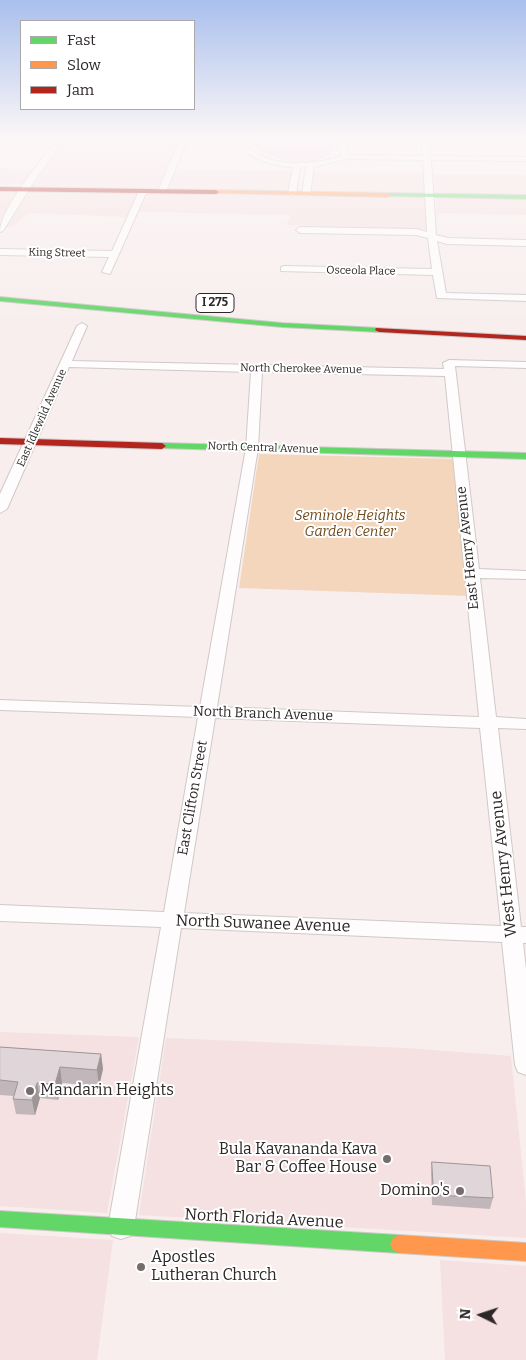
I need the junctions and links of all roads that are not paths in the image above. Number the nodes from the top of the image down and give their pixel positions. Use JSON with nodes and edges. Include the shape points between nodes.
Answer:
{"nodes":[{"id":1,"x":18,"y":200,"type":"edge"},
{"id":2,"x":139,"y":200,"type":"edge"},
{"id":3,"x":430,"y":200,"type":"edge"},
{"id":4,"x":0,"y":229,"type":"edge"},
{"id":5,"x":300,"y":230,"type":"dead end"},
{"id":6,"x":432,"y":235,"type":"junction"},
{"id":7,"x":526,"y":243,"type":"edge"},
{"id":8,"x":0,"y":252,"type":"edge"},
{"id":9,"x":115,"y":254,"type":"junction"},
{"id":10,"x":284,"y":269,"type":"dead end"},
{"id":11,"x":107,"y":272,"type":"dead end"},
{"id":12,"x":439,"y":272,"type":"junction"},
{"id":13,"x":526,"y":298,"type":"edge"},
{"id":14,"x":0,"y":300,"type":"edge"},
{"id":15,"x":82,"y":326,"type":"dead end"},
{"id":16,"x":526,"y":338,"type":"edge"},
{"id":17,"x":66,"y":364,"type":"junction"},
{"id":18,"x":526,"y":365,"type":"edge"},
{"id":19,"x":257,"y":368,"type":"junction"},
{"id":20,"x":450,"y":373,"type":"junction"},
{"id":21,"x":0,"y":441,"type":"edge"},
{"id":22,"x":31,"y":442,"type":"junction"},
{"id":23,"x":252,"y":448,"type":"junction"},
{"id":24,"x":458,"y":454,"type":"junction"},
{"id":25,"x":526,"y":456,"type":"edge"},
{"id":26,"x":0,"y":509,"type":"edge"},
{"id":27,"x":471,"y":573,"type":"junction"},
{"id":28,"x":526,"y":575,"type":"edge"},
{"id":29,"x":0,"y":705,"type":"edge"},
{"id":30,"x":208,"y":712,"type":"junction"},
{"id":31,"x":488,"y":723,"type":"junction"},
{"id":32,"x":526,"y":724,"type":"edge"},
{"id":33,"x":0,"y":913,"type":"edge"},
{"id":34,"x":172,"y":920,"type":"junction"},
{"id":35,"x":518,"y":935,"type":"edge"},
{"id":36,"x":526,"y":1065,"type":"edge"},
{"id":37,"x":0,"y":1219,"type":"edge"},
{"id":38,"x":121,"y":1227,"type":"junction"},
{"id":39,"x":526,"y":1252,"type":"edge"}],
"edges":[{"from":1,"to":4,"type":"street"},
{"from":2,"to":9,"type":"street"},
{"from":3,"to":6,"type":"street"},
{"from":5,"to":6,"type":"street"},
{"from":6,"to":7,"type":"street","via":[[447,241]]},
{"from":6,"to":12,"type":"street"},
{"from":8,"to":9,"type":"street","name":"King Street"},
{"from":9,"to":11,"type":"street"},
{"from":10,"to":12,"type":"street","name":"Osceola Place"},
{"from":12,"to":13,"type":"street","via":[[441,296]]},
{"from":14,"to":16,"type":"main road","number":"I 275","via":[[282,325]]},
{"from":15,"to":17,"type":"street","name":"East Idlewild Avenue"},
{"from":17,"to":19,"type":"street","name":"North Cherokee Avenue"},
{"from":17,"to":22,"type":"street","name":"East Idlewild Avenue"},
{"from":18,"to":20,"type":"street","via":[[449,362]]},
{"from":19,"to":20,"type":"street","name":"North Cherokee Avenue"},
{"from":19,"to":23,"type":"street","name":"East Clifton Street"},
{"from":20,"to":24,"type":"street","name":"East Henry Avenue"},
{"from":21,"to":22,"type":"main road","name":"North Central Avenue"},
{"from":22,"to":23,"type":"main road","name":"North Central Avenue"},
{"from":22,"to":26,"type":"street","name":"East Idlewild Avenue"},
{"from":23,"to":24,"type":"main road","name":"North Central Avenue"},
{"from":23,"to":30,"type":"street","name":"East Clifton Street"},
{"from":24,"to":25,"type":"main road","name":"North Central Avenue"},
{"from":24,"to":27,"type":"street","name":"East Henry Avenue"},
{"from":27,"to":28,"type":"street"},
{"from":27,"to":31,"type":"street","name":"East Henry Avenue"},
{"from":29,"to":30,"type":"street","name":"North Branch Avenue"},
{"from":30,"to":31,"type":"street","name":"North Branch Avenue"},
{"from":30,"to":34,"type":"street","name":"East Clifton Street"},
{"from":31,"to":32,"type":"street","name":"North Branch Avenue"},
{"from":31,"to":35,"type":"street","name":"West Henry Avenue"},
{"from":33,"to":34,"type":"street","name":"North Suwanee Avenue"},
{"from":34,"to":35,"type":"street","name":"North Suwanee Avenue"},
{"from":34,"to":38,"type":"street","name":"East Clifton Street"},
{"from":35,"to":36,"type":"street","name":"West Henry Avenue"},
{"from":37,"to":38,"type":"main road","name":"North Florida Avenue"},
{"from":38,"to":39,"type":"main road","name":"North Florida Avenue"}]}
